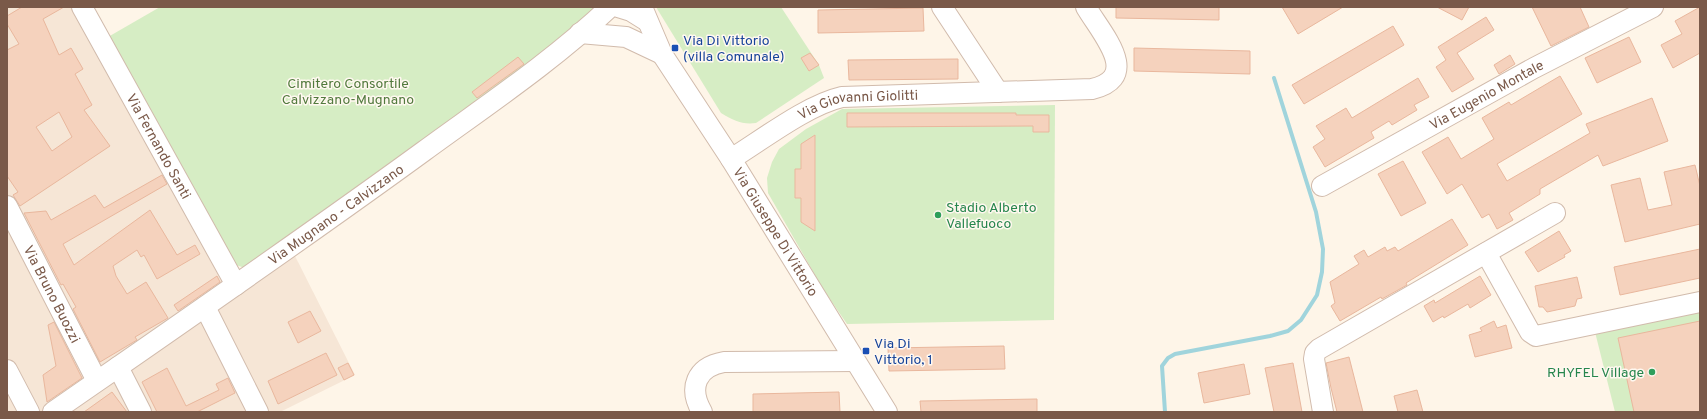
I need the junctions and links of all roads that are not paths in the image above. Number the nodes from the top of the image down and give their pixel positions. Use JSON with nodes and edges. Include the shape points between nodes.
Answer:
{"nodes":[{"id":1,"x":82,"y":7,"type":"edge"},
{"id":2,"x":611,"y":7,"type":"edge"},
{"id":3,"x":618,"y":7,"type":"edge"},
{"id":4,"x":942,"y":7,"type":"edge"},
{"id":5,"x":1086,"y":7,"type":"edge"},
{"id":6,"x":1653,"y":7,"type":"edge"},
{"id":7,"x":645,"y":14,"type":"edge"},
{"id":8,"x":580,"y":33,"type":"junction"},
{"id":9,"x":626,"y":37,"type":"junction"},
{"id":10,"x":662,"y":54,"type":"junction"},
{"id":11,"x":998,"y":92,"type":"junction"},
{"id":12,"x":731,"y":159,"type":"junction"},
{"id":13,"x":1322,"y":186,"type":"dead end"},
{"id":14,"x":7,"y":206,"type":"edge"},
{"id":15,"x":1555,"y":213,"type":"dead end"},
{"id":16,"x":1486,"y":253,"type":"junction"},
{"id":17,"x":236,"y":285,"type":"junction"},
{"id":18,"x":1700,"y":302,"type":"edge"},
{"id":19,"x":205,"y":307,"type":"junction"},
{"id":20,"x":855,"y":361,"type":"junction"},
{"id":21,"x":118,"y":367,"type":"junction"},
{"id":22,"x":7,"y":370,"type":"edge"},
{"id":23,"x":98,"y":381,"type":"junction"},
{"id":24,"x":29,"y":412,"type":"edge"},
{"id":25,"x":53,"y":412,"type":"edge"},
{"id":26,"x":141,"y":412,"type":"edge"},
{"id":27,"x":258,"y":412,"type":"edge"},
{"id":28,"x":702,"y":412,"type":"edge"},
{"id":29,"x":887,"y":412,"type":"edge"},
{"id":30,"x":1323,"y":412,"type":"edge"}],
"edges":[{"from":1,"to":17,"type":"street","name":"Via Fernando Santi"},
{"from":2,"to":8,"type":"street","name":"Via Mugnano - Calvizzano"},
{"from":2,"to":9,"type":"street"},
{"from":3,"to":7,"type":"street","name":"Via Giuseppe Di Vittorio"},
{"from":4,"to":11,"type":"street"},
{"from":5,"to":11,"type":"street","name":"Via Giovanni Giolitti","via":[[1116,59],[1118,68],[1112,80],[1092,89]]},
{"from":6,"to":13,"type":"street","name":"Via Eugenio Montale","via":[[1534,68]]},
{"from":7,"to":10,"type":"street","name":"Via Giuseppe Di Vittorio"},
{"from":8,"to":9,"type":"street"},
{"from":8,"to":17,"type":"street","name":"Via Mugnano - Calvizzano","via":[[431,146]]},
{"from":9,"to":10,"type":"street"},
{"from":10,"to":12,"type":"street","name":"Via Giuseppe Di Vittorio"},
{"from":11,"to":12,"type":"street","name":"Via Giovanni Giolitti","via":[[856,96],[831,100]]},
{"from":12,"to":20,"type":"street","name":"Via Giuseppe Di Vittorio"},
{"from":14,"to":23,"type":"street","name":"Via Bruno Buozzi"},
{"from":15,"to":16,"type":"street"},
{"from":16,"to":18,"type":"street","via":[[1530,332],[1536,336]]},
{"from":16,"to":30,"type":"street","via":[[1314,353]]},
{"from":17,"to":19,"type":"street","name":"Via Mugnano - Calvizzano"},
{"from":19,"to":21,"type":"street","name":"Via Mugnano - Calvizzano"},
{"from":19,"to":27,"type":"street"},
{"from":20,"to":28,"type":"street","via":[[714,364],[706,368],[695,385],[694,395]]},
{"from":20,"to":29,"type":"street","name":"Via Giuseppe Di Vittorio"},
{"from":21,"to":23,"type":"street","name":"Via Mugnano - Calvizzano"},
{"from":21,"to":26,"type":"street"},
{"from":22,"to":24,"type":"street"},
{"from":23,"to":25,"type":"street","name":"Via Mugnano - Calvizzano"}]}
